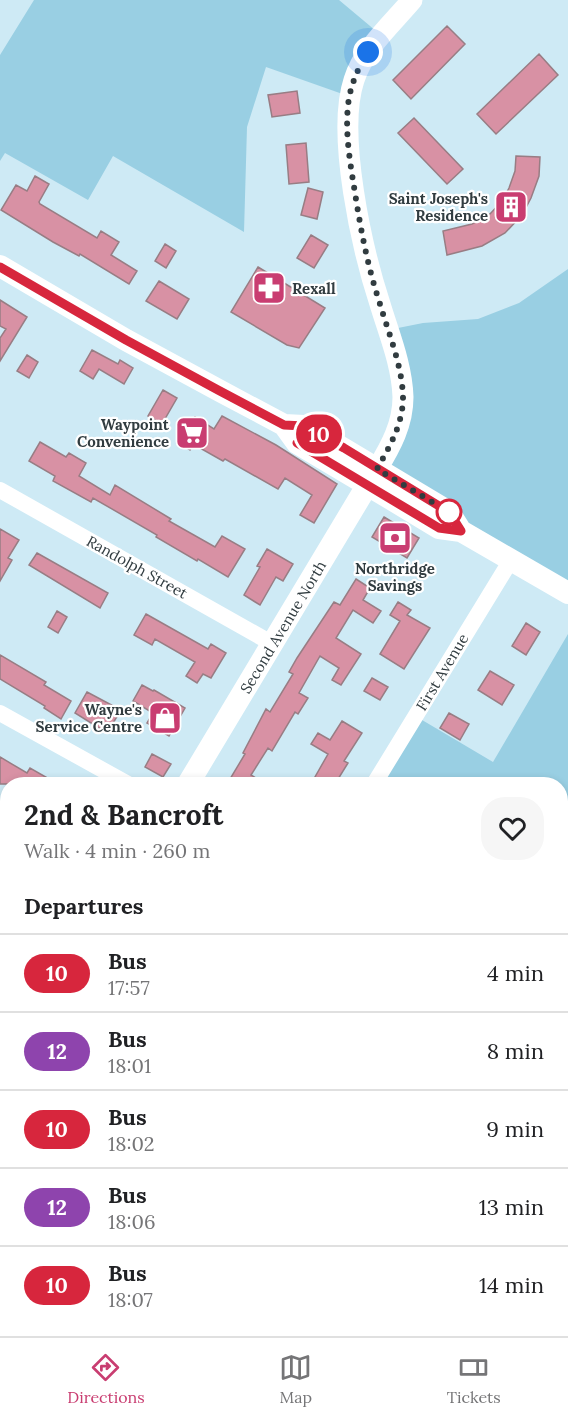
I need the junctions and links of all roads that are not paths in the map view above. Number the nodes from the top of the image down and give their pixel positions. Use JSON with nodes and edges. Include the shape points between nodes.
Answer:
{"nodes":[{"id":1,"x":412,"y":0,"type":"edge"},
{"id":2,"x":0,"y":267,"type":"edge"},
{"id":3,"x":372,"y":477,"type":"junction"},
{"id":4,"x":0,"y":490,"type":"edge"},
{"id":5,"x":511,"y":560,"type":"junction"},
{"id":6,"x":568,"y":593,"type":"edge"},
{"id":7,"x":273,"y":644,"type":"junction"},
{"id":8,"x":0,"y":712,"type":"edge"},
{"id":9,"x":116,"y":777,"type":"edge"},
{"id":10,"x":192,"y":777,"type":"edge"},
{"id":11,"x":378,"y":777,"type":"edge"}],
"edges":[{"from":1,"to":3,"type":"street","via":[[361,62],[349,97],[347,118],[361,226],[398,364],[403,398],[392,443]]},
{"from":2,"to":3,"type":"main road","via":[[284,425],[304,426]]},
{"from":3,"to":5,"type":"main road","via":[[449,512],[461,531]]},
{"from":3,"to":7,"type":"main road","name":"Second Avenue North"},
{"from":4,"to":7,"type":"street","name":"Randolph Street"},
{"from":5,"to":6,"type":"main road"},
{"from":5,"to":11,"type":"street","name":"First Avenue"},
{"from":7,"to":10,"type":"main road","name":"Second Avenue North"},
{"from":8,"to":9,"type":"street"}]}
